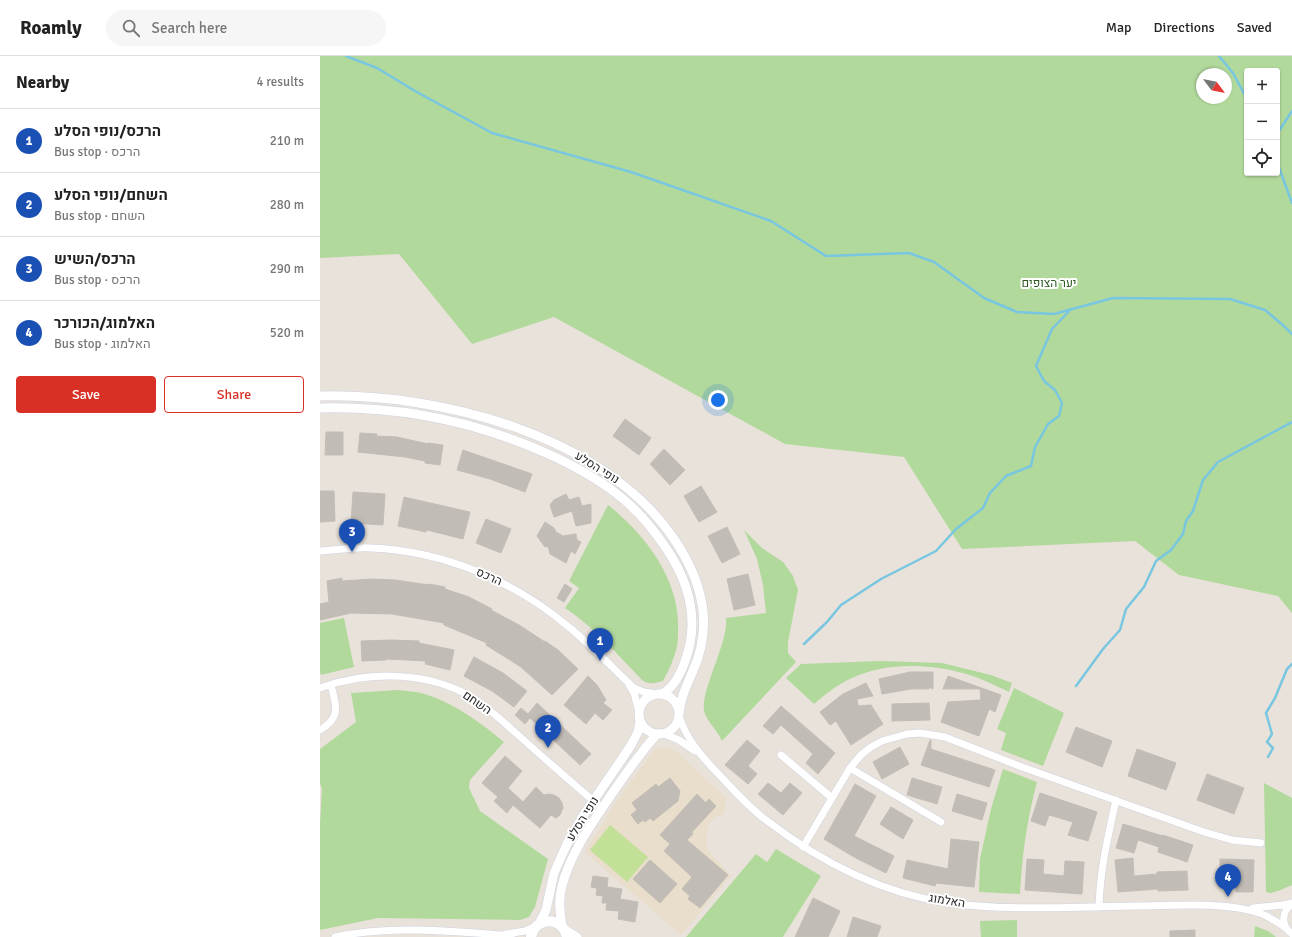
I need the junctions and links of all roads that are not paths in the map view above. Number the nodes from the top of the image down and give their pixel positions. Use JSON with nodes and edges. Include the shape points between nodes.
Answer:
{"nodes":[{"id":1,"x":320,"y":396,"type":"edge"},
{"id":2,"x":320,"y":408,"type":"edge"},
{"id":3,"x":320,"y":551,"type":"edge"},
{"id":4,"x":626,"y":680,"type":"junction"},
{"id":5,"x":331,"y":685,"type":"junction"},
{"id":6,"x":320,"y":688,"type":"edge"},
{"id":7,"x":660,"y":694,"type":"junction"},
{"id":8,"x":679,"y":715,"type":"junction"},
{"id":9,"x":640,"y":717,"type":"junction"},
{"id":10,"x":320,"y":730,"type":"edge"},
{"id":11,"x":660,"y":734,"type":"junction"},
{"id":12,"x":697,"y":752,"type":"junction"},
{"id":13,"x":781,"y":755,"type":"dead end"},
{"id":14,"x":850,"y":768,"type":"junction"},
{"id":15,"x":832,"y":798,"type":"junction"},
{"id":16,"x":1116,"y":800,"type":"junction"},
{"id":17,"x":594,"y":801,"type":"junction"},
{"id":18,"x":602,"y":808,"type":"junction"},
{"id":19,"x":941,"y":822,"type":"dead end"},
{"id":20,"x":1261,"y":843,"type":"dead end"},
{"id":21,"x":803,"y":846,"type":"junction"},
{"id":22,"x":1292,"y":903,"type":"edge"},
{"id":23,"x":1099,"y":907,"type":"junction"},
{"id":24,"x":1245,"y":909,"type":"junction"},
{"id":25,"x":538,"y":925,"type":"junction"},
{"id":26,"x":564,"y":930,"type":"edge"},
{"id":27,"x":1289,"y":933,"type":"edge"},
{"id":28,"x":503,"y":935,"type":"junction"},
{"id":29,"x":335,"y":937,"type":"edge"},
{"id":30,"x":512,"y":937,"type":"edge"},
{"id":31,"x":531,"y":937,"type":"edge"},
{"id":32,"x":578,"y":937,"type":"edge"}],
"edges":[{"from":1,"to":8,"type":"street","name":"נופי הסלע","via":[[394,399],[486,418],[537,436],[587,460],[638,496],[666,526],[683,552],[696,580],[701,600],[704,618],[702,638],[697,661],[683,694]]},
{"from":2,"to":7,"type":"street","name":"נופי הסלע","via":[[393,411],[483,430],[533,447],[568,464],[622,498],[649,525],[673,558],[690,602],[692,627],[686,658],[672,687]]},
{"from":3,"to":4,"type":"street","name":"הרכס","via":[[391,549],[438,558],[488,576],[543,606],[580,636]]},
{"from":4,"to":7,"type":"street","name":"הרכס","via":[[634,688]]},
{"from":4,"to":9,"type":"street","name":"הרכס","via":[[634,693]]},
{"from":5,"to":6,"type":"street","name":"השחם"},
{"from":5,"to":10,"type":"street","via":[[336,706],[335,714],[333,720]]},
{"from":5,"to":17,"type":"street","name":"השחם","via":[[363,677],[408,678],[437,683],[461,692],[485,706]]},
{"from":7,"to":8,"type":"street","via":[[668,696],[675,703]]},
{"from":7,"to":9,"type":"street","via":[[643,702]]},
{"from":8,"to":11,"type":"street","via":[[674,727]]},
{"from":8,"to":12,"type":"street","name":"האלמוג","via":[[683,729]]},
{"from":9,"to":11,"type":"street","via":[[647,730]]},
{"from":9,"to":17,"type":"street","name":"נופי הסלע","via":[[638,732]]},
{"from":11,"to":12,"type":"street","name":"האלמוג","via":[[679,740]]},
{"from":11,"to":18,"type":"street","name":"נופי הסלע","via":[[634,762]]},
{"from":12,"to":21,"type":"street","name":"האלמוג","via":[[757,813]]},
{"from":13,"to":15,"type":"street"},
{"from":14,"to":15,"type":"street"},
{"from":14,"to":16,"type":"street","via":[[861,755],[882,741],[920,733],[945,737]]},
{"from":14,"to":19,"type":"street"},
{"from":15,"to":21,"type":"street"},
{"from":16,"to":20,"type":"street","via":[[1220,837]]},
{"from":16,"to":23,"type":"street","via":[[1102,863]]},
{"from":17,"to":18,"type":"street","name":"השחם"},
{"from":17,"to":25,"type":"street","name":"נופי הסלע","via":[[560,858],[546,910]]},
{"from":18,"to":26,"type":"street","name":"נופי הסלע","via":[[580,843],[565,877],[559,902]]},
{"from":21,"to":23,"type":"street","name":"האלמוג","via":[[843,870],[875,883],[903,893],[947,903],[1003,907]]},
{"from":22,"to":24,"type":"street","name":"האלמוג"},
{"from":22,"to":27,"type":"street","via":[[1283,918]]},
{"from":23,"to":24,"type":"street","name":"האלמוג","via":[[1207,906]]},
{"from":24,"to":27,"type":"street","name":"האלמוג","via":[[1261,913]]},
{"from":25,"to":26,"type":"main road","via":[[544,922],[557,922]]},
{"from":25,"to":28,"type":"street","via":[[525,931]]},
{"from":25,"to":31,"type":"main road"},
{"from":26,"to":32,"type":"street"},
{"from":28,"to":29,"type":"street","via":[[408,930],[366,932]]},
{"from":28,"to":30,"type":"street"}]}
